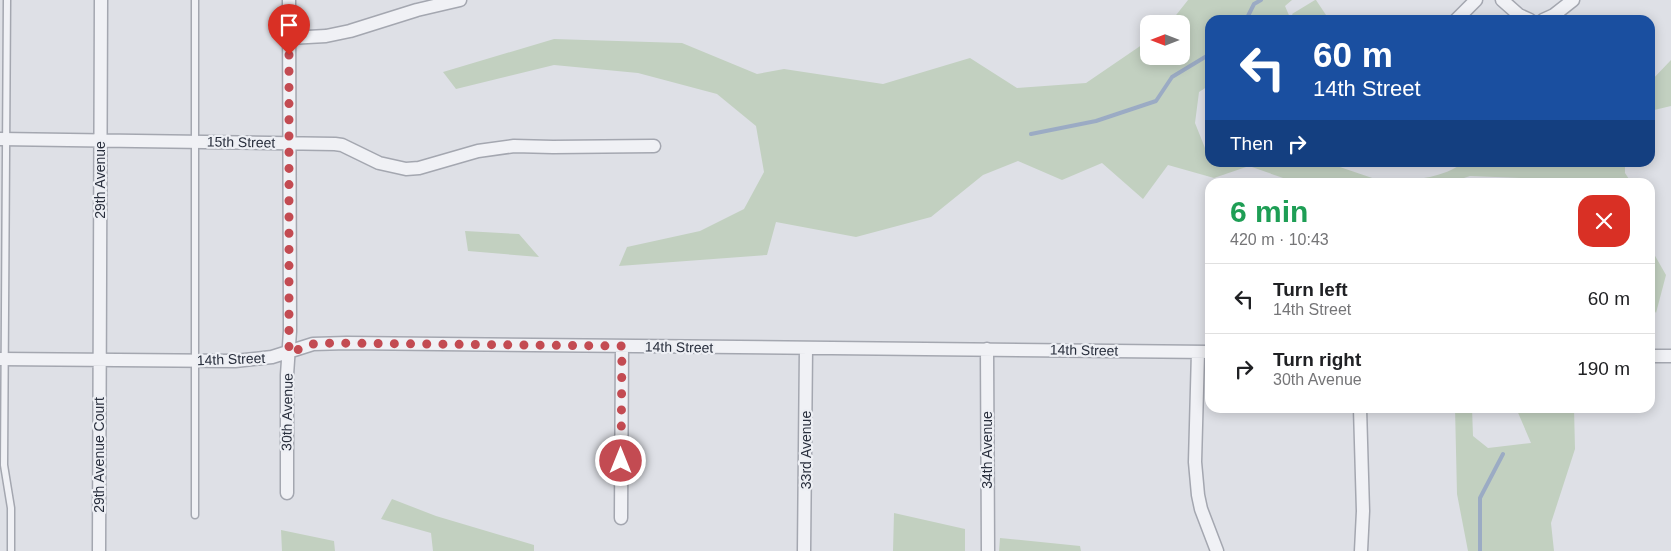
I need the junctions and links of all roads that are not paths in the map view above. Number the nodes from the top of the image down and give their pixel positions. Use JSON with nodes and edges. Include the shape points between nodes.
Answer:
{"nodes":[{"id":1,"x":7,"y":0,"type":"edge"},
{"id":2,"x":101,"y":0,"type":"edge"},
{"id":3,"x":195,"y":0,"type":"edge"},
{"id":4,"x":289,"y":0,"type":"edge"},
{"id":5,"x":460,"y":0,"type":"edge"},
{"id":6,"x":1476,"y":0,"type":"edge"},
{"id":7,"x":1502,"y":0,"type":"edge"},
{"id":8,"x":1573,"y":0,"type":"edge"},
{"id":9,"x":1461,"y":15,"type":"edge"},
{"id":10,"x":1519,"y":15,"type":"edge"},
{"id":11,"x":1554,"y":15,"type":"edge"},
{"id":12,"x":289,"y":38,"type":"junction"},
{"id":13,"x":3,"y":139,"type":"edge"},
{"id":14,"x":100,"y":140,"type":"junction"},
{"id":15,"x":195,"y":142,"type":"junction"},
{"id":16,"x":290,"y":143,"type":"junction"},
{"id":17,"x":654,"y":146,"type":"dead end"},
{"id":18,"x":622,"y":346,"type":"junction"},
{"id":19,"x":806,"y":348,"type":"junction"},
{"id":20,"x":986,"y":349,"type":"junction"},
{"id":21,"x":1204,"y":352,"type":"edge"},
{"id":22,"x":289,"y":353,"type":"junction"},
{"id":23,"x":1655,"y":356,"type":"edge"},
{"id":24,"x":1671,"y":356,"type":"edge"},
{"id":25,"x":3,"y":359,"type":"edge"},
{"id":26,"x":99,"y":360,"type":"junction"},
{"id":27,"x":194,"y":360,"type":"junction"},
{"id":28,"x":1360,"y":413,"type":"edge"},
{"id":29,"x":288,"y":493,"type":"dead end"},
{"id":30,"x":195,"y":515,"type":"dead end"},
{"id":31,"x":621,"y":518,"type":"dead end"},
{"id":32,"x":11,"y":551,"type":"edge"},
{"id":33,"x":99,"y":551,"type":"edge"},
{"id":34,"x":804,"y":551,"type":"edge"},
{"id":35,"x":988,"y":551,"type":"edge"},
{"id":36,"x":1217,"y":551,"type":"edge"},
{"id":37,"x":1361,"y":551,"type":"edge"}],
"edges":[{"from":1,"to":13,"type":"lane"},
{"from":2,"to":14,"type":"street","name":"29th Avenue"},
{"from":3,"to":15,"type":"lane"},
{"from":4,"to":12,"type":"street","name":"30th Avenue"},
{"from":5,"to":12,"type":"street","via":[[350,31]]},
{"from":6,"to":9,"type":"street"},
{"from":7,"to":10,"type":"street"},
{"from":8,"to":11,"type":"street"},
{"from":12,"to":16,"type":"street","name":"30th Avenue"},
{"from":13,"to":14,"type":"street","name":"15th Street"},
{"from":13,"to":25,"type":"lane"},
{"from":14,"to":15,"type":"street","name":"15th Street"},
{"from":14,"to":26,"type":"street","name":"29th Avenue"},
{"from":15,"to":16,"type":"street","name":"15th Street"},
{"from":15,"to":27,"type":"lane"},
{"from":16,"to":17,"type":"street","name":"15th Street","via":[[335,144],[379,163],[406,169],[478,151],[514,146]]},
{"from":16,"to":22,"type":"street","name":"30th Avenue"},
{"from":18,"to":19,"type":"street","name":"14th Street"},
{"from":18,"to":22,"type":"street","name":"14th Street","via":[[332,343],[313,344]]},
{"from":18,"to":31,"type":"street"},
{"from":19,"to":20,"type":"street","name":"14th Street"},
{"from":19,"to":34,"type":"street","name":"33rd Avenue"},
{"from":20,"to":21,"type":"street","name":"14th Street"},
{"from":20,"to":35,"type":"street","name":"34th Avenue"},
{"from":21,"to":36,"type":"street","via":[[1195,462],[1201,508]]},
{"from":22,"to":27,"type":"street","name":"14th Street","via":[[258,360]]},
{"from":22,"to":29,"type":"street","name":"30th Avenue"},
{"from":23,"to":24,"type":"street"},
{"from":25,"to":26,"type":"street","name":"14th Street"},
{"from":25,"to":32,"type":"lane","via":[[4,465],[11,508]]},
{"from":26,"to":27,"type":"street","name":"14th Street"},
{"from":26,"to":33,"type":"street","name":"29th Avenue Court"},
{"from":27,"to":30,"type":"lane"},
{"from":28,"to":37,"type":"street"}]}
